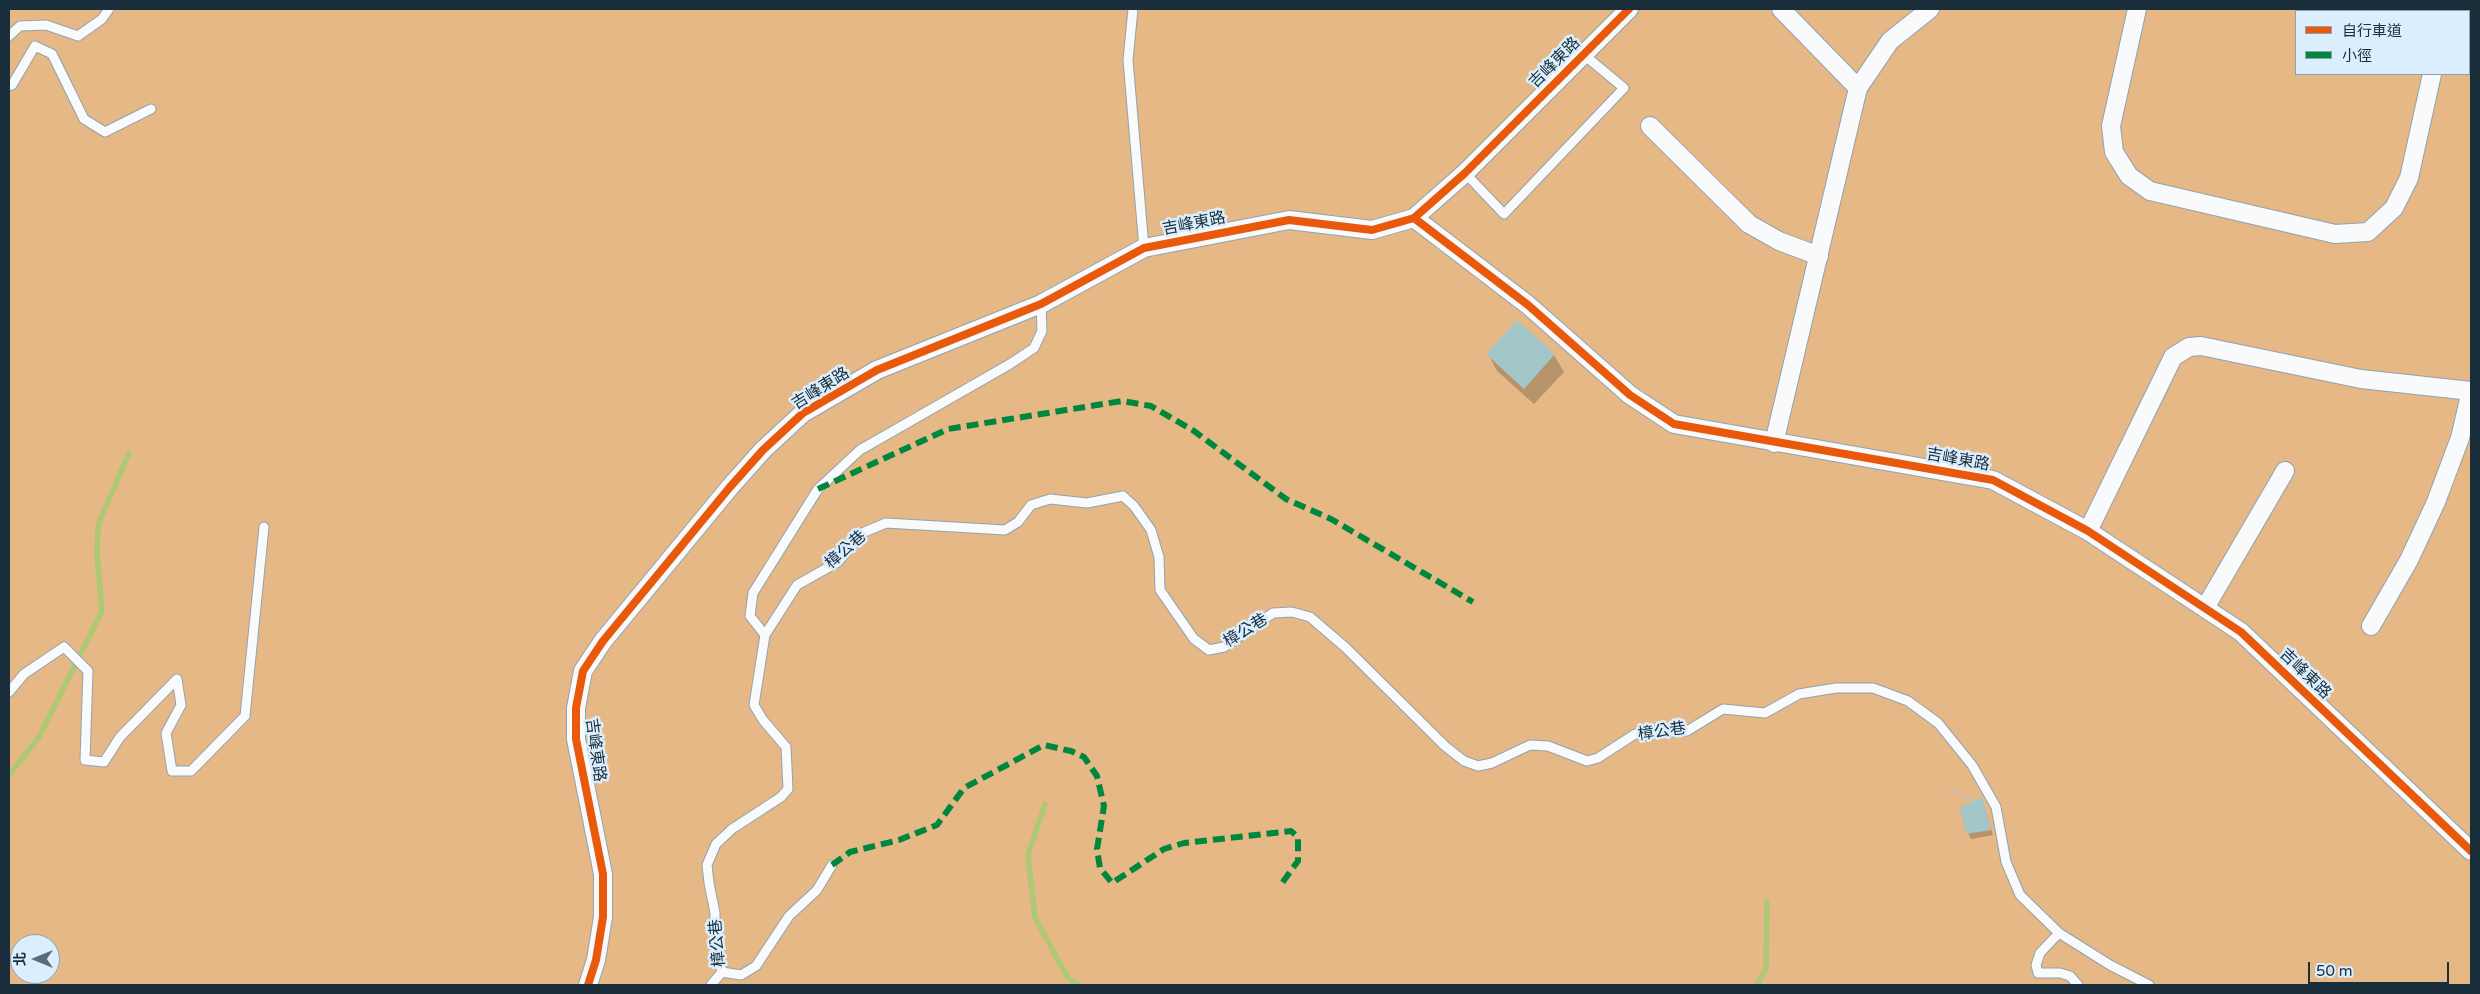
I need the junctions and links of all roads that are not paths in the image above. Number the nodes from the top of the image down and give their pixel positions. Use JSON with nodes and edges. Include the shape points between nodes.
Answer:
{"nodes":[{"id":1,"x":110,"y":9,"type":"edge"},
{"id":2,"x":1133,"y":9,"type":"edge"},
{"id":3,"x":1629,"y":9,"type":"edge"},
{"id":4,"x":1781,"y":9,"type":"edge"},
{"id":5,"x":1930,"y":9,"type":"edge"},
{"id":6,"x":2138,"y":9,"type":"edge"},
{"id":7,"x":9,"y":36,"type":"edge"},
{"id":8,"x":1584,"y":54,"type":"junction"},
{"id":9,"x":2432,"y":75,"type":"edge"},
{"id":10,"x":9,"y":86,"type":"edge"},
{"id":11,"x":1858,"y":88,"type":"junction"},
{"id":12,"x":151,"y":109,"type":"dead end"},
{"id":13,"x":1650,"y":126,"type":"dead end"},
{"id":14,"x":1465,"y":173,"type":"junction"},
{"id":15,"x":1414,"y":218,"type":"junction"},
{"id":16,"x":1144,"y":248,"type":"junction"},
{"id":17,"x":1819,"y":256,"type":"junction"},
{"id":18,"x":1041,"y":304,"type":"junction"},
{"id":19,"x":2471,"y":391,"type":"edge"},
{"id":20,"x":1774,"y":443,"type":"junction"},
{"id":21,"x":2285,"y":471,"type":"dead end"},
{"id":22,"x":264,"y":527,"type":"dead end"},
{"id":23,"x":2088,"y":531,"type":"junction"},
{"id":24,"x":2205,"y":608,"type":"junction"},
{"id":25,"x":2371,"y":626,"type":"dead end"},
{"id":26,"x":765,"y":635,"type":"junction"},
{"id":27,"x":9,"y":692,"type":"edge"},
{"id":28,"x":2471,"y":851,"type":"edge"},
{"id":29,"x":832,"y":864,"type":"dead end"},
{"id":30,"x":2059,"y":933,"type":"junction"},
{"id":31,"x":722,"y":972,"type":"junction"},
{"id":32,"x":588,"y":985,"type":"edge"},
{"id":33,"x":711,"y":985,"type":"edge"},
{"id":34,"x":2078,"y":985,"type":"edge"},
{"id":35,"x":2148,"y":985,"type":"edge"}],
"edges":[{"from":1,"to":7,"type":"lane","via":[[78,36],[46,25],[20,26]]},
{"from":2,"to":16,"type":"lane","via":[[1128,60]]},
{"from":3,"to":8,"type":"street","name":"吉峰東路"},
{"from":4,"to":11,"type":"street"},
{"from":5,"to":11,"type":"street","via":[[1890,41]]},
{"from":6,"to":9,"type":"street","via":[[2111,126],[2114,152],[2129,176],[2150,191],[2317,230],[2335,234],[2368,232],[2394,208],[2409,178]]},
{"from":8,"to":14,"type":"street","name":"吉峰東路"},
{"from":8,"to":14,"type":"lane","via":[[1624,88],[1504,214]]},
{"from":10,"to":12,"type":"lane","via":[[35,46],[52,54],[84,119],[105,132]]},
{"from":11,"to":17,"type":"street"},
{"from":13,"to":17,"type":"street","via":[[1749,224],[1779,241]]},
{"from":14,"to":15,"type":"street","name":"吉峰東路"},
{"from":15,"to":16,"type":"street","name":"吉峰東路","via":[[1372,230],[1289,220]]},
{"from":15,"to":20,"type":"street","name":"吉峰東路","via":[[1528,305],[1630,395],[1674,424]]},
{"from":16,"to":18,"type":"street","name":"吉峰東路"},
{"from":17,"to":20,"type":"street"},
{"from":18,"to":26,"type":"lane","via":[[1042,332],[1034,348],[860,450],[818,489],[753,593],[750,616]]},
{"from":18,"to":32,"type":"street","name":"吉峰東路","via":[[877,370],[803,413],[730,487],[603,640],[582,671],[576,708],[576,739],[603,874],[603,917]]},
{"from":19,"to":23,"type":"street","via":[[2361,379],[2201,346],[2189,347],[2173,357]]},
{"from":19,"to":25,"type":"street","via":[[2460,438],[2436,502],[2409,560]]},
{"from":20,"to":23,"type":"street","name":"吉峰東路","via":[[1993,480]]},
{"from":21,"to":24,"type":"street"},
{"from":22,"to":27,"type":"lane","via":[[245,716],[190,771],[172,771],[166,733],[182,705],[177,679],[120,737],[104,762],[85,760],[88,671],[64,646],[24,674]]},
{"from":23,"to":24,"type":"street","name":"吉峰東路"},
{"from":24,"to":28,"type":"street","name":"吉峰東路","via":[[2241,632]]},
{"from":26,"to":30,"type":"lane","name":"樟公巷","via":[[797,585],[838,562],[862,534],[886,523],[1005,530],[1018,522],[1031,506],[1050,499],[1087,503],[1123,496],[1151,530],[1159,557],[1160,590],[1194,639],[1209,650],[1224,646],[1273,613],[1292,612],[1310,617],[1445,746],[1464,761],[1478,766],[1530,745],[1548,746],[1587,761],[1598,758],[1635,734],[1687,731],[1723,709],[1764,713],[1799,694],[1836,688],[1873,688],[1908,701],[1938,723],[1972,765],[1996,807],[2006,862],[2020,895]]},
{"from":26,"to":31,"type":"lane","name":"樟公巷","via":[[754,706],[786,747],[788,789],[781,797],[732,828],[716,844],[708,864],[715,938]]},
{"from":29,"to":31,"type":"lane","via":[[817,890],[789,916],[756,966],[741,975]]},
{"from":30,"to":34,"type":"lane","via":[[2040,953],[2036,965],[2038,973],[2060,973],[2070,976]]},
{"from":30,"to":35,"type":"lane"},
{"from":31,"to":33,"type":"lane","name":"樟公巷"}]}
